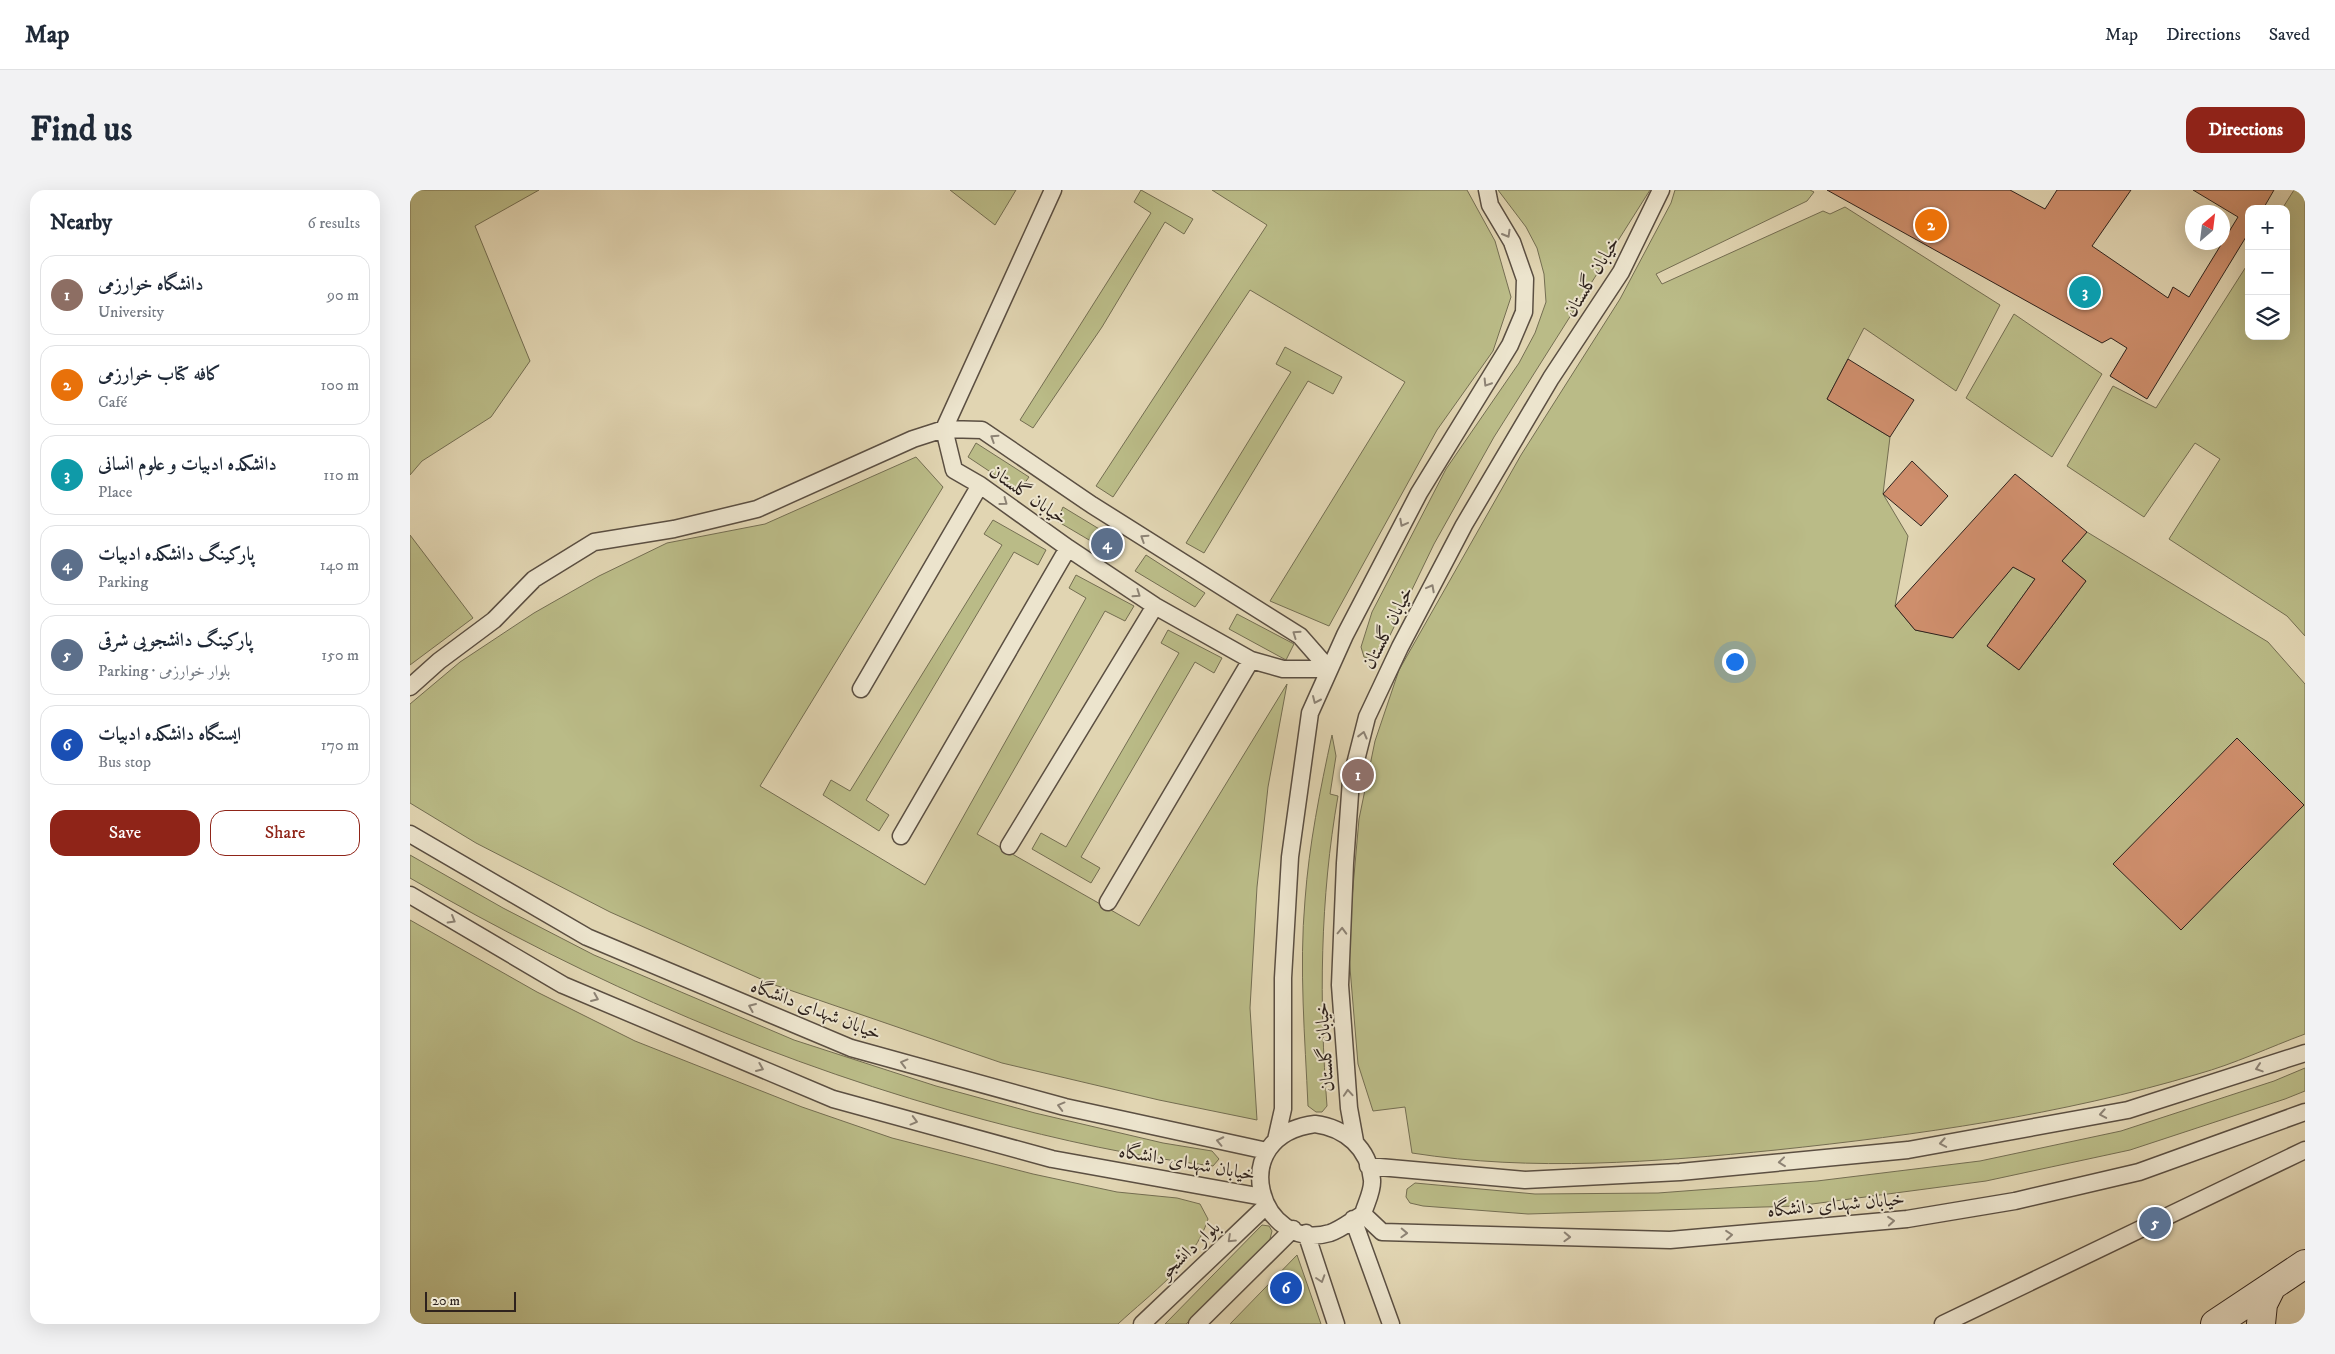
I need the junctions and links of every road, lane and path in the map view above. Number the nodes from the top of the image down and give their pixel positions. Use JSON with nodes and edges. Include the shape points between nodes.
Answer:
{"nodes":[{"id":1,"x":1053,"y":190,"type":"edge"},
{"id":2,"x":1487,"y":190,"type":"edge"},
{"id":3,"x":1662,"y":190,"type":"edge"},
{"id":4,"x":944,"y":429,"type":"junction"},
{"id":5,"x":980,"y":485,"type":"junction"},
{"id":6,"x":1068,"y":548,"type":"junction"},
{"id":7,"x":1155,"y":606,"type":"junction"},
{"id":8,"x":1251,"y":660,"type":"junction"},
{"id":9,"x":1329,"y":669,"type":"junction"},
{"id":10,"x":410,"y":686,"type":"edge"},
{"id":11,"x":861,"y":689,"type":"dead end"},
{"id":12,"x":410,"y":834,"type":"edge"},
{"id":13,"x":901,"y":836,"type":"dead end"},
{"id":14,"x":1009,"y":846,"type":"dead end"},
{"id":15,"x":410,"y":896,"type":"edge"},
{"id":16,"x":1108,"y":902,"type":"dead end"},
{"id":17,"x":2305,"y":1053,"type":"edge"},
{"id":18,"x":2305,"y":1112,"type":"edge"},
{"id":19,"x":1354,"y":1141,"type":"junction"},
{"id":20,"x":1272,"y":1145,"type":"junction"},
{"id":21,"x":2305,"y":1150,"type":"edge"},
{"id":22,"x":1368,"y":1166,"type":"junction"},
{"id":23,"x":1264,"y":1201,"type":"junction"},
{"id":24,"x":1358,"y":1216,"type":"junction"},
{"id":25,"x":1300,"y":1231,"type":"junction"},
{"id":26,"x":2305,"y":1264,"type":"edge"},
{"id":27,"x":2272,"y":1286,"type":"junction"},
{"id":28,"x":1142,"y":1324,"type":"edge"},
{"id":29,"x":1197,"y":1324,"type":"edge"},
{"id":30,"x":1336,"y":1324,"type":"edge"},
{"id":31,"x":1391,"y":1324,"type":"edge"},
{"id":32,"x":1943,"y":1324,"type":"edge"},
{"id":33,"x":2215,"y":1324,"type":"edge"},
{"id":34,"x":2261,"y":1324,"type":"edge"}],
"edges":[{"from":1,"to":4,"type":"lane"},
{"from":2,"to":9,"type":"lane","name":"خیابان گلستان","one_way":true,"via":[[1490,205],[1512,242],[1525,279],[1524,312],[1510,345],[1419,493]]},
{"from":19,"to":3,"type":"lane","name":"خیابان گلستان","one_way":true,"via":[[1340,985],[1351,780],[1367,716],[1464,525],[1551,378],[1621,272]]},
{"from":4,"to":5,"type":"lane","name":"خیابان گلستان","via":[[954,470]]},
{"from":9,"to":4,"type":"lane","name":"خیابان گلستان","one_way":true,"via":[[1300,636],[1100,510],[982,430]]},
{"from":4,"to":10,"type":"lane","via":[[913,439],[757,509],[674,529],[594,542],[534,579],[494,620]]},
{"from":5,"to":6,"type":"lane","name":"خیابان گلستان","one_way":true},
{"from":5,"to":11,"type":"lane"},
{"from":6,"to":7,"type":"lane","name":"خیابان گلستان","one_way":true},
{"from":6,"to":13,"type":"lane"},
{"from":7,"to":8,"type":"lane","name":"خیابان گلستان"},
{"from":7,"to":14,"type":"lane"},
{"from":8,"to":9,"type":"lane","name":"خیابان گلستان","via":[[1283,669]]},
{"from":8,"to":16,"type":"lane"},
{"from":9,"to":20,"type":"lane","name":"خیابان گلستان","one_way":true,"via":[[1310,713],[1290,857],[1283,978],[1283,1109]]},
{"from":20,"to":12,"type":"lane","name":"خیابان شهدای دانشگاه","one_way":true,"via":[[1065,1107],[850,1048],[587,937]]},
{"from":15,"to":23,"type":"lane","name":"خیابان شهدای دانشگاه","one_way":true,"via":[[563,985],[833,1099],[1052,1159]]},
{"from":17,"to":22,"type":"lane","one_way":true,"via":[[2128,1110],[1908,1150],[1680,1172],[1524,1180]]},
{"from":24,"to":18,"type":"lane","name":"خیابان شهدای دانشگاه","one_way":true,"via":[[1382,1232],[1670,1240],[1907,1219],[2015,1201],[2139,1172]]},
{"from":19,"to":20,"type":"lane","via":[[1330,1126],[1315,1124],[1288,1131]]},
{"from":19,"to":22,"type":"lane"},
{"from":20,"to":23,"type":"lane","via":[[1261,1164]]},
{"from":21,"to":32,"type":"lane"},
{"from":22,"to":24,"type":"lane","via":[[1371,1188]]},
{"from":23,"to":25,"type":"lane","via":[[1275,1218]]},
{"from":23,"to":28,"type":"lane","name":"بلوار دانشجو","one_way":true},
{"from":24,"to":25,"type":"lane","via":[[1342,1228],[1328,1233]]},
{"from":24,"to":31,"type":"lane"},
{"from":25,"to":29,"type":"lane"},
{"from":25,"to":30,"type":"lane","one_way":true},
{"from":26,"to":27,"type":"main road"},
{"from":27,"to":33,"type":"main road"},
{"from":27,"to":34,"type":"main road","via":[[2263,1304]]}]}
